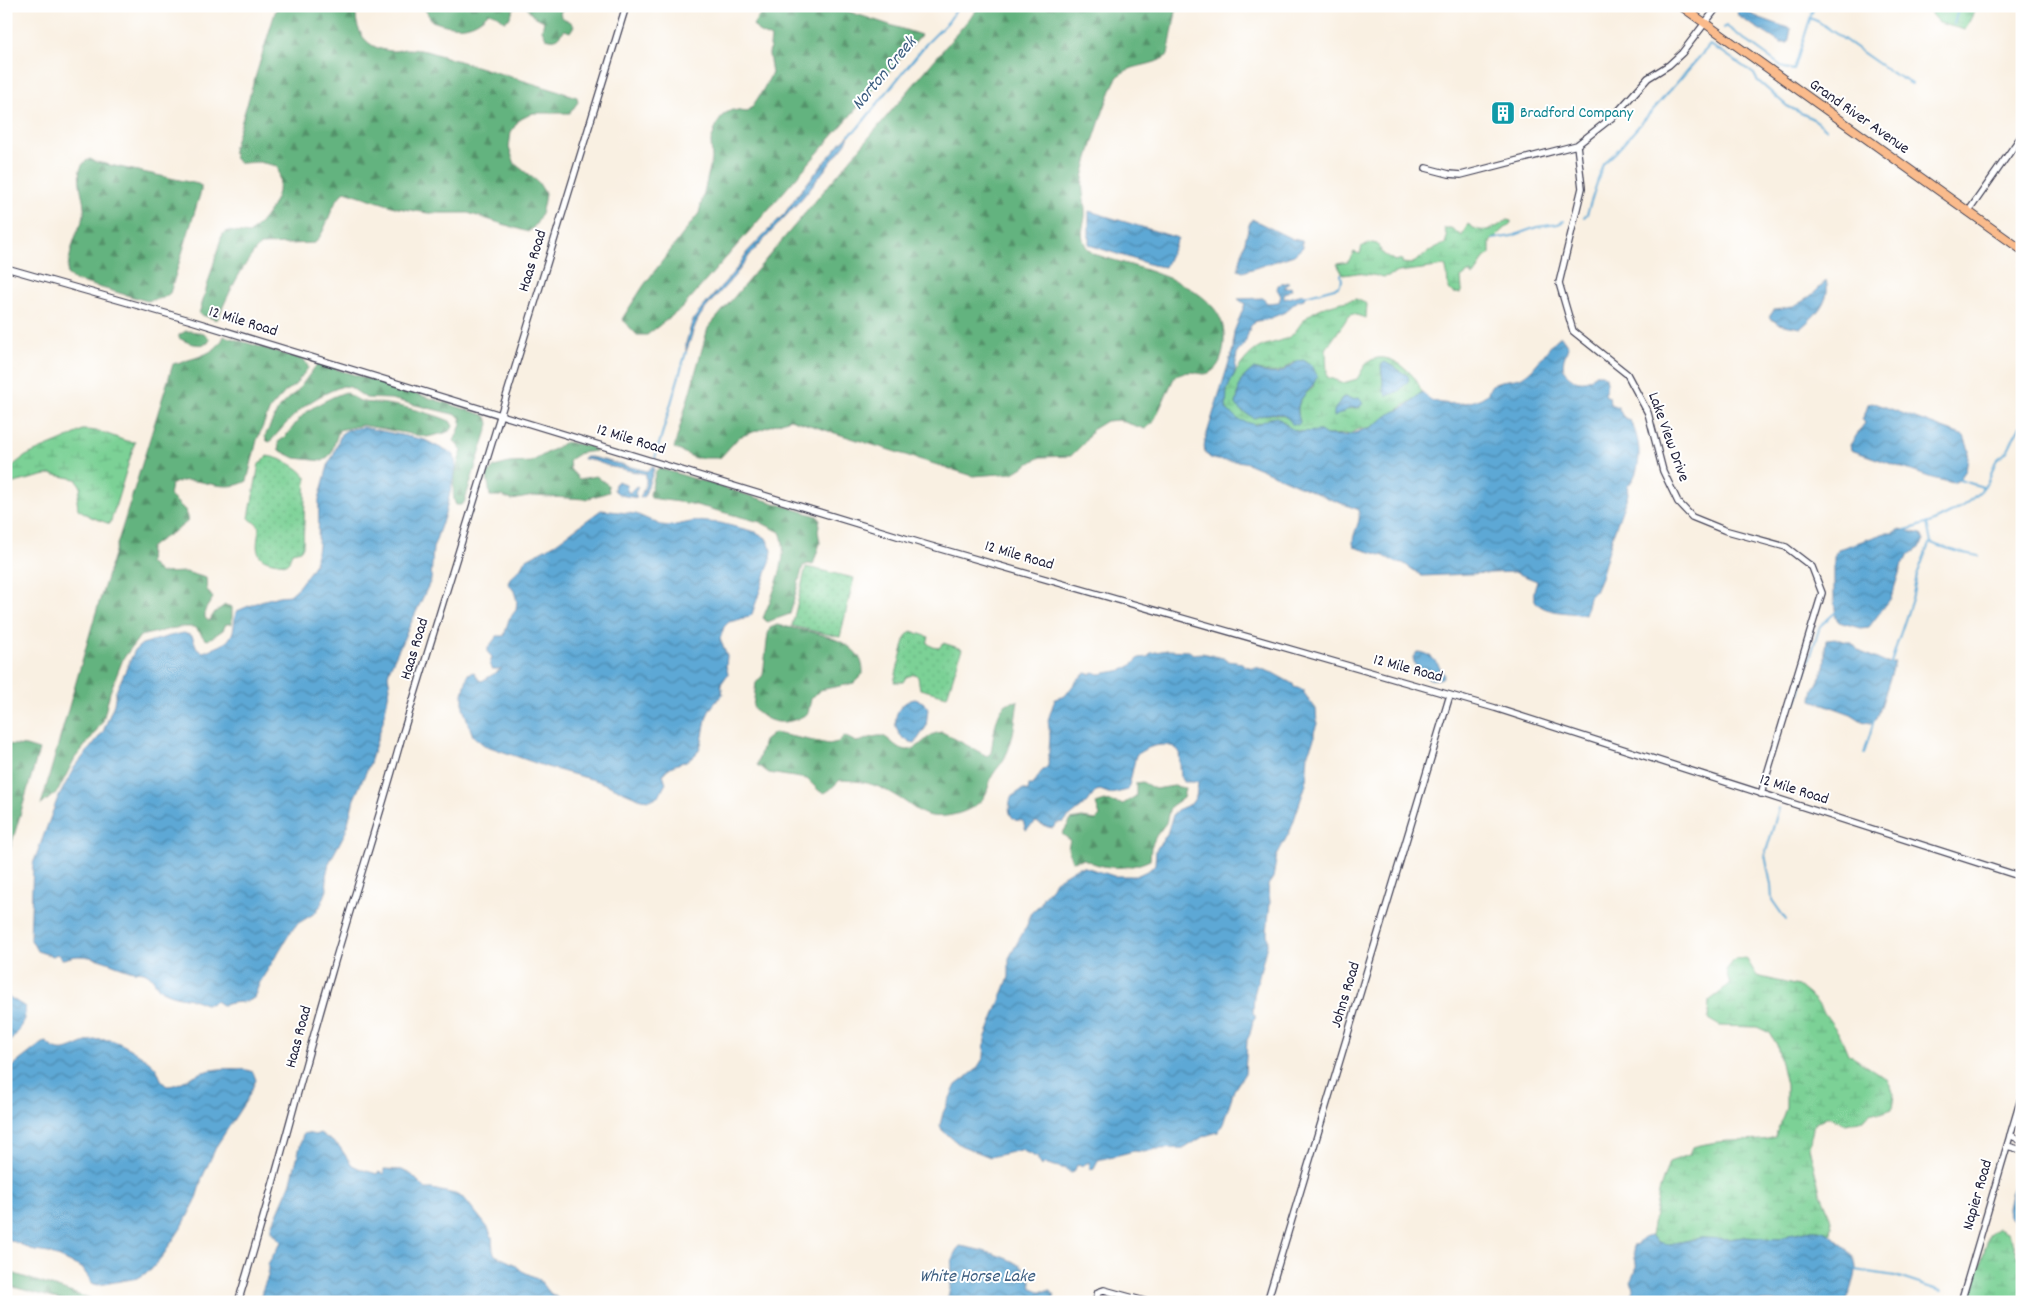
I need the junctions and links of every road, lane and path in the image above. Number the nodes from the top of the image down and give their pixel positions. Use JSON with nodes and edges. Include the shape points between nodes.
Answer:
{"nodes":[{"id":1,"x":626,"y":6,"type":"edge"},
{"id":2,"x":1681,"y":6,"type":"edge"},
{"id":3,"x":1718,"y":6,"type":"edge"},
{"id":4,"x":1705,"y":24,"type":"junction"},
{"id":5,"x":2022,"y":135,"type":"edge"},
{"id":6,"x":1577,"y":145,"type":"junction"},
{"id":7,"x":1426,"y":168,"type":"dead end"},
{"id":8,"x":1968,"y":212,"type":"junction"},
{"id":9,"x":2022,"y":250,"type":"edge"},
{"id":10,"x":6,"y":268,"type":"edge"},
{"id":11,"x":500,"y":414,"type":"junction"},
{"id":12,"x":1450,"y":695,"type":"junction"},
{"id":13,"x":1761,"y":794,"type":"junction"},
{"id":14,"x":2022,"y":877,"type":"edge"},
{"id":15,"x":2022,"y":1095,"type":"edge"},
{"id":16,"x":2010,"y":1135,"type":"junction"},
{"id":17,"x":2022,"y":1141,"type":"edge"},
{"id":18,"x":2007,"y":1146,"type":"junction"},
{"id":19,"x":2022,"y":1150,"type":"edge"},
{"id":20,"x":238,"y":1302,"type":"edge"},
{"id":21,"x":1095,"y":1302,"type":"edge"},
{"id":22,"x":1148,"y":1302,"type":"edge"},
{"id":23,"x":1267,"y":1302,"type":"edge"},
{"id":24,"x":1961,"y":1302,"type":"edge"}],
"edges":[{"from":1,"to":11,"type":"street","name":"Haas Road"},
{"from":2,"to":4,"type":"main road","name":"Grand River Avenue"},
{"from":3,"to":4,"type":"street"},
{"from":4,"to":6,"type":"street","via":[[1682,53],[1648,78],[1614,116]]},
{"from":4,"to":8,"type":"main road","name":"Grand River Avenue"},
{"from":5,"to":8,"type":"street"},
{"from":6,"to":7,"type":"street","via":[[1461,175]]},
{"from":6,"to":13,"type":"street","name":"Lake View Drive","via":[[1582,188],[1559,283],[1573,331],[1627,374],[1648,413],[1663,471],[1678,502],[1692,517],[1724,530],[1786,547],[1812,567],[1822,593]]},
{"from":8,"to":9,"type":"main road","name":"Grand River Avenue"},
{"from":10,"to":11,"type":"street","name":"12 Mile Road"},
{"from":11,"to":12,"type":"street","name":"12 Mile Road","via":[[927,545]]},
{"from":11,"to":20,"type":"street","name":"Haas Road","via":[[330,976]]},
{"from":12,"to":13,"type":"street","name":"12 Mile Road"},
{"from":12,"to":23,"type":"street","name":"Johns Road"},
{"from":13,"to":14,"type":"street","name":"12 Mile Road"},
{"from":15,"to":16,"type":"street","name":"Napier Road"},
{"from":16,"to":17,"type":"street"},
{"from":16,"to":18,"type":"street","name":"Napier Road"},
{"from":18,"to":19,"type":"street"},
{"from":18,"to":24,"type":"street","name":"Napier Road"},
{"from":21,"to":22,"type":"street","via":[[1098,1292],[1104,1290]]}]}
